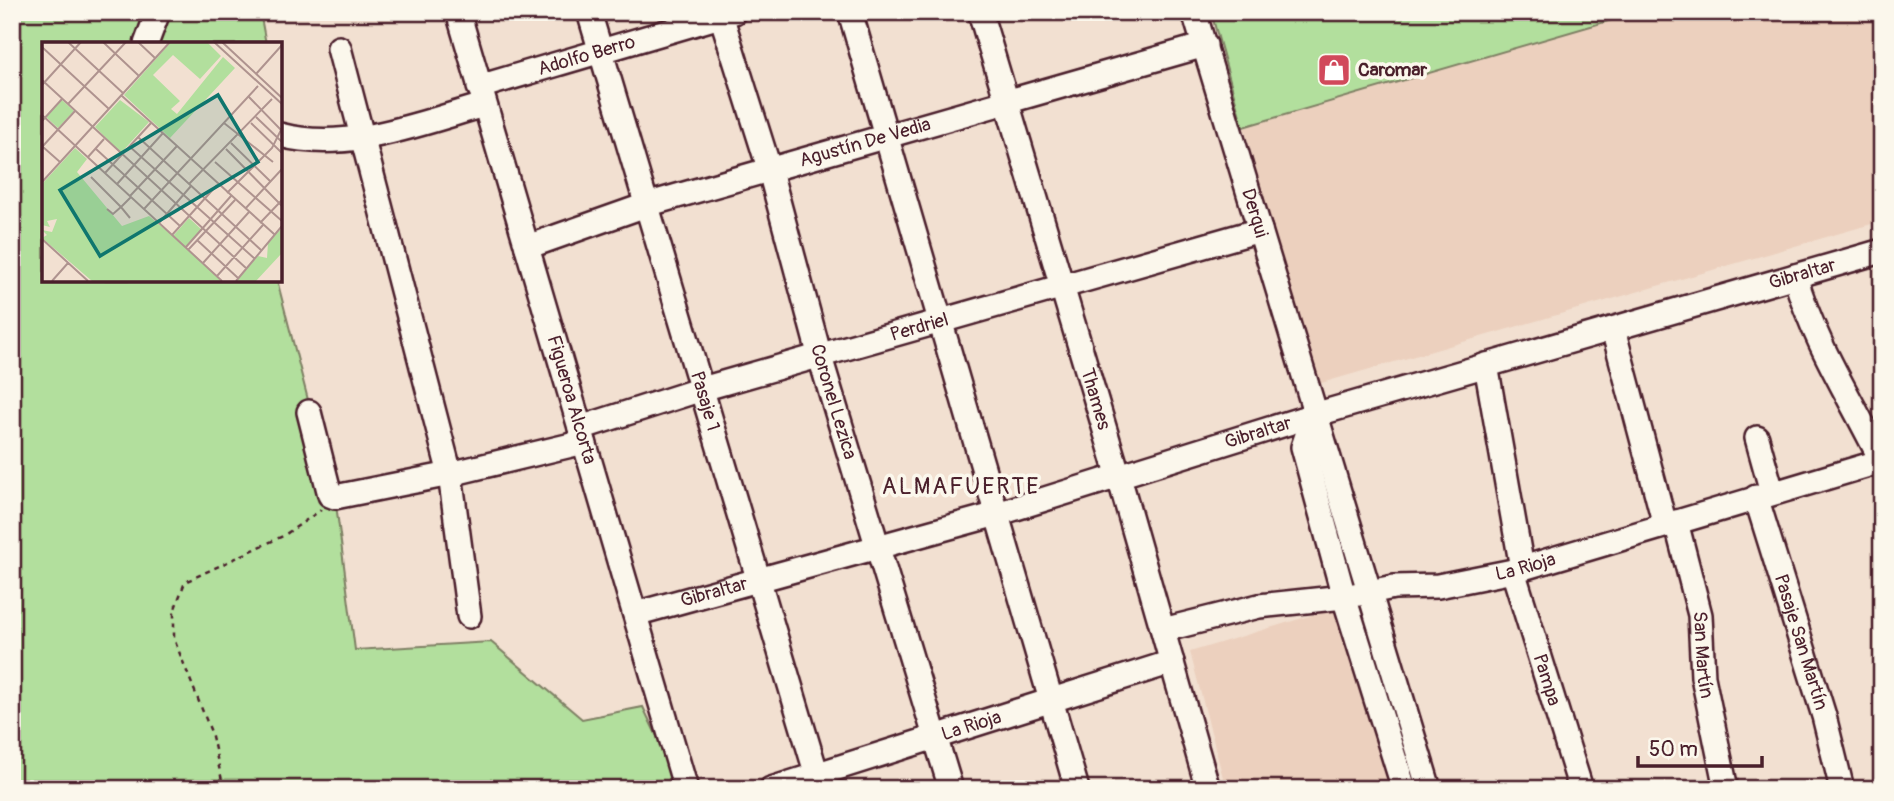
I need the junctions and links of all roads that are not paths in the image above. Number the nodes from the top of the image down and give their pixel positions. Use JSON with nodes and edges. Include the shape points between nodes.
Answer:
{"nodes":[{"id":1,"x":158,"y":12,"type":"edge"},
{"id":2,"x":458,"y":12,"type":"edge"},
{"id":3,"x":589,"y":12,"type":"edge"},
{"id":4,"x":850,"y":12,"type":"edge"},
{"id":5,"x":980,"y":12,"type":"edge"},
{"id":6,"x":1194,"y":12,"type":"edge"},
{"id":7,"x":725,"y":14,"type":"edge"},
{"id":8,"x":147,"y":42,"type":"edge"},
{"id":9,"x":1205,"y":45,"type":"junction"},
{"id":10,"x":339,"y":48,"type":"dead end"},
{"id":11,"x":601,"y":52,"type":"junction"},
{"id":12,"x":482,"y":96,"type":"junction"},
{"id":13,"x":1005,"y":102,"type":"junction"},
{"id":14,"x":887,"y":135,"type":"junction"},
{"id":15,"x":282,"y":136,"type":"edge"},
{"id":16,"x":362,"y":136,"type":"junction"},
{"id":17,"x":770,"y":171,"type":"junction"},
{"id":18,"x":646,"y":205,"type":"junction"},
{"id":19,"x":1260,"y":230,"type":"junction"},
{"id":20,"x":527,"y":247,"type":"junction"},
{"id":21,"x":1882,"y":251,"type":"edge"},
{"id":22,"x":1795,"y":276,"type":"junction"},
{"id":23,"x":1062,"y":287,"type":"junction"},
{"id":24,"x":943,"y":321,"type":"junction"},
{"id":25,"x":1613,"y":329,"type":"junction"},
{"id":26,"x":820,"y":357,"type":"junction"},
{"id":27,"x":1486,"y":365,"type":"junction"},
{"id":28,"x":702,"y":389,"type":"junction"},
{"id":29,"x":309,"y":412,"type":"dead end"},
{"id":30,"x":1314,"y":415,"type":"junction"},
{"id":31,"x":582,"y":435,"type":"junction"},
{"id":32,"x":1757,"y":438,"type":"dead end"},
{"id":33,"x":1882,"y":461,"type":"edge"},
{"id":34,"x":450,"y":474,"type":"junction"},
{"id":35,"x":1119,"y":477,"type":"junction"},
{"id":36,"x":1764,"y":494,"type":"junction"},
{"id":37,"x":997,"y":514,"type":"junction"},
{"id":38,"x":1671,"y":523,"type":"junction"},
{"id":39,"x":878,"y":547,"type":"junction"},
{"id":40,"x":1518,"y":569,"type":"junction"},
{"id":41,"x":758,"y":579,"type":"junction"},
{"id":42,"x":1369,"y":592,"type":"junction"},
{"id":43,"x":1344,"y":597,"type":"junction"},
{"id":44,"x":635,"y":614,"type":"junction"},
{"id":45,"x":469,"y":616,"type":"dead end"},
{"id":46,"x":1163,"y":630,"type":"junction"},
{"id":47,"x":1172,"y":662,"type":"junction"},
{"id":48,"x":1051,"y":699,"type":"junction"},
{"id":49,"x":935,"y":736,"type":"junction"},
{"id":50,"x":819,"y":782,"type":"edge"},
{"id":51,"x":686,"y":789,"type":"edge"},
{"id":52,"x":771,"y":789,"type":"edge"},
{"id":53,"x":951,"y":789,"type":"edge"},
{"id":54,"x":1077,"y":789,"type":"edge"},
{"id":55,"x":1208,"y":789,"type":"edge"},
{"id":56,"x":1404,"y":789,"type":"edge"},
{"id":57,"x":1429,"y":789,"type":"edge"},
{"id":58,"x":1581,"y":789,"type":"edge"},
{"id":59,"x":1726,"y":789,"type":"edge"},
{"id":60,"x":1842,"y":789,"type":"edge"}],
"edges":[{"from":1,"to":8,"type":"street"},
{"from":2,"to":12,"type":"street","name":"Figueroa Alcorta"},
{"from":3,"to":11,"type":"street","name":"Pasaje 1"},
{"from":4,"to":14,"type":"street"},
{"from":5,"to":13,"type":"street","name":"Thames"},
{"from":6,"to":9,"type":"street","name":"Derqui"},
{"from":7,"to":11,"type":"street","name":"Adolfo Berro"},
{"from":7,"to":17,"type":"street","name":"Coronel Lezica"},
{"from":9,"to":13,"type":"street","name":"Agustín De Vedia"},
{"from":9,"to":19,"type":"street","name":"Derqui"},
{"from":10,"to":16,"type":"street"},
{"from":11,"to":12,"type":"street","name":"Adolfo Berro"},
{"from":11,"to":18,"type":"street","name":"Pasaje 1"},
{"from":12,"to":16,"type":"street","name":"Adolfo Berro"},
{"from":12,"to":20,"type":"street","name":"Figueroa Alcorta"},
{"from":13,"to":14,"type":"street","name":"Agustín De Vedia"},
{"from":13,"to":23,"type":"street","name":"Thames"},
{"from":14,"to":17,"type":"street","name":"Agustín De Vedia"},
{"from":14,"to":24,"type":"street"},
{"from":15,"to":16,"type":"street","name":"Adolfo Berro"},
{"from":16,"to":34,"type":"street"},
{"from":17,"to":18,"type":"street","name":"Agustín De Vedia"},
{"from":17,"to":26,"type":"street","name":"Coronel Lezica"},
{"from":18,"to":20,"type":"street","name":"Agustín De Vedia"},
{"from":18,"to":28,"type":"street","name":"Pasaje 1"},
{"from":19,"to":23,"type":"street","name":"Perdriel"},
{"from":19,"to":30,"type":"street","name":"Derqui"},
{"from":20,"to":31,"type":"street","name":"Figueroa Alcorta"},
{"from":21,"to":22,"type":"street","name":"Gibraltar"},
{"from":22,"to":25,"type":"street","name":"Gibraltar"},
{"from":22,"to":33,"type":"street","via":[[1830,365]]},
{"from":23,"to":24,"type":"street","name":"Perdriel"},
{"from":23,"to":35,"type":"street","name":"Thames"},
{"from":24,"to":26,"type":"street","name":"Perdriel"},
{"from":24,"to":37,"type":"street"},
{"from":25,"to":27,"type":"street","name":"Gibraltar"},
{"from":25,"to":38,"type":"street","name":"San Martín"},
{"from":26,"to":28,"type":"street","name":"Perdriel"},
{"from":26,"to":39,"type":"street","name":"Coronel Lezica"},
{"from":27,"to":30,"type":"street","name":"Gibraltar"},
{"from":27,"to":40,"type":"street","name":"Pampa"},
{"from":28,"to":31,"type":"street","name":"Perdriel"},
{"from":28,"to":41,"type":"street","name":"Pasaje 1"},
{"from":29,"to":34,"type":"street","name":"Perdriel","via":[[327,489],[335,497]]},
{"from":30,"to":35,"type":"street","name":"Gibraltar"},
{"from":30,"to":42,"type":"street","name":"Derqui"},
{"from":30,"to":43,"type":"street","via":[[1303,447]]},
{"from":31,"to":34,"type":"street","name":"Perdriel"},
{"from":31,"to":44,"type":"street","name":"Figueroa Alcorta"},
{"from":32,"to":36,"type":"street","name":"Pasaje San Martín"},
{"from":33,"to":36,"type":"street","name":"La Rioja"},
{"from":34,"to":45,"type":"street"},
{"from":35,"to":37,"type":"street","name":"Gibraltar"},
{"from":35,"to":46,"type":"street","name":"Thames"},
{"from":36,"to":38,"type":"street","name":"La Rioja"},
{"from":36,"to":60,"type":"street","name":"Pasaje San Martín"},
{"from":37,"to":39,"type":"street","name":"Gibraltar"},
{"from":37,"to":48,"type":"street"},
{"from":38,"to":40,"type":"street","name":"La Rioja"},
{"from":38,"to":59,"type":"street","name":"San Martín","via":[[1700,615],[1703,677]]},
{"from":39,"to":41,"type":"street","name":"Gibraltar"},
{"from":39,"to":49,"type":"street","name":"Coronel Lezica"},
{"from":40,"to":42,"type":"street","name":"La Rioja","via":[[1438,586]]},
{"from":40,"to":58,"type":"street","name":"Pampa"},
{"from":41,"to":44,"type":"street","name":"Gibraltar"},
{"from":41,"to":50,"type":"street","name":"Pasaje 1"},
{"from":42,"to":43,"type":"street","name":"La Rioja"},
{"from":42,"to":57,"type":"street","name":"Derqui"},
{"from":43,"to":46,"type":"street","name":"La Rioja","via":[[1259,606]]},
{"from":43,"to":56,"type":"street"},
{"from":44,"to":51,"type":"street","name":"Figueroa Alcorta"},
{"from":46,"to":47,"type":"street","name":"Thames"},
{"from":47,"to":48,"type":"street","name":"La Rioja"},
{"from":47,"to":55,"type":"street","name":"Thames"},
{"from":48,"to":49,"type":"street","name":"La Rioja"},
{"from":48,"to":54,"type":"street"},
{"from":49,"to":50,"type":"street","name":"La Rioja"},
{"from":49,"to":53,"type":"street","name":"Coronel Lezica"},
{"from":50,"to":52,"type":"street","name":"La Rioja"}]}
